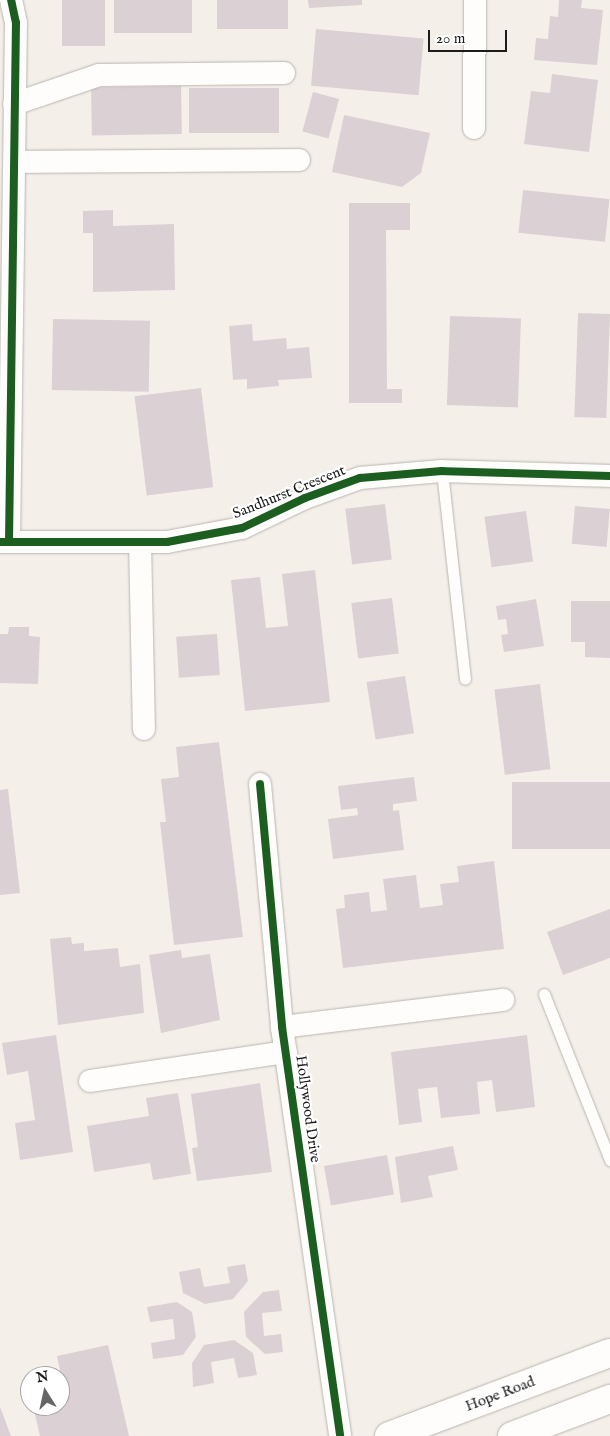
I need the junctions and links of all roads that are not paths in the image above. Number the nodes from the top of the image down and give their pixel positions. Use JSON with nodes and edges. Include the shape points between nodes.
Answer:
{"nodes":[{"id":1,"x":11,"y":0,"type":"edge"},
{"id":2,"x":476,"y":0,"type":"edge"},
{"id":3,"x":284,"y":73,"type":"dead end"},
{"id":4,"x":14,"y":104,"type":"junction"},
{"id":5,"x":474,"y":128,"type":"dead end"},
{"id":6,"x":299,"y":160,"type":"dead end"},
{"id":7,"x":16,"y":162,"type":"junction"},
{"id":8,"x":442,"y":471,"type":"junction"},
{"id":9,"x":610,"y":476,"type":"edge"},
{"id":10,"x":4,"y":542,"type":"edge"},
{"id":11,"x":140,"y":542,"type":"junction"},
{"id":12,"x":465,"y":679,"type":"dead end"},
{"id":13,"x":144,"y":729,"type":"dead end"},
{"id":14,"x":260,"y":784,"type":"dead end"},
{"id":15,"x":544,"y":994,"type":"dead end"},
{"id":16,"x":503,"y":1000,"type":"dead end"},
{"id":17,"x":282,"y":1026,"type":"junction"},
{"id":18,"x":286,"y":1052,"type":"junction"},
{"id":19,"x":90,"y":1081,"type":"dead end"},
{"id":20,"x":610,"y":1160,"type":"edge"},
{"id":21,"x":610,"y":1353,"type":"edge"},
{"id":22,"x":610,"y":1399,"type":"edge"},
{"id":23,"x":340,"y":1436,"type":"edge"},
{"id":24,"x":389,"y":1436,"type":"edge"},
{"id":25,"x":515,"y":1436,"type":"edge"}],
"edges":[{"from":1,"to":4,"type":"street","name":"Sandhurst Crescent","via":[[16,23]]},
{"from":2,"to":5,"type":"street"},
{"from":3,"to":4,"type":"street","via":[[99,75]]},
{"from":4,"to":7,"type":"street","name":"Sandhurst Crescent"},
{"from":6,"to":7,"type":"street"},
{"from":7,"to":10,"type":"street","name":"Sandhurst Crescent"},
{"from":8,"to":9,"type":"street","name":"Sandhurst Crescent"},
{"from":8,"to":11,"type":"street","name":"Sandhurst Crescent","via":[[360,478],[305,498],[242,528],[167,542]]},
{"from":8,"to":12,"type":"lane"},
{"from":10,"to":11,"type":"street","name":"Sandhurst Crescent"},
{"from":11,"to":13,"type":"street"},
{"from":14,"to":17,"type":"street","name":"Hollywood Drive"},
{"from":15,"to":20,"type":"lane"},
{"from":16,"to":17,"type":"street"},
{"from":17,"to":18,"type":"street","name":"Hollywood Drive"},
{"from":18,"to":19,"type":"street"},
{"from":18,"to":23,"type":"street","name":"Hollywood Drive"},
{"from":21,"to":24,"type":"main road","name":"Hope Road"},
{"from":22,"to":25,"type":"main road"}]}
